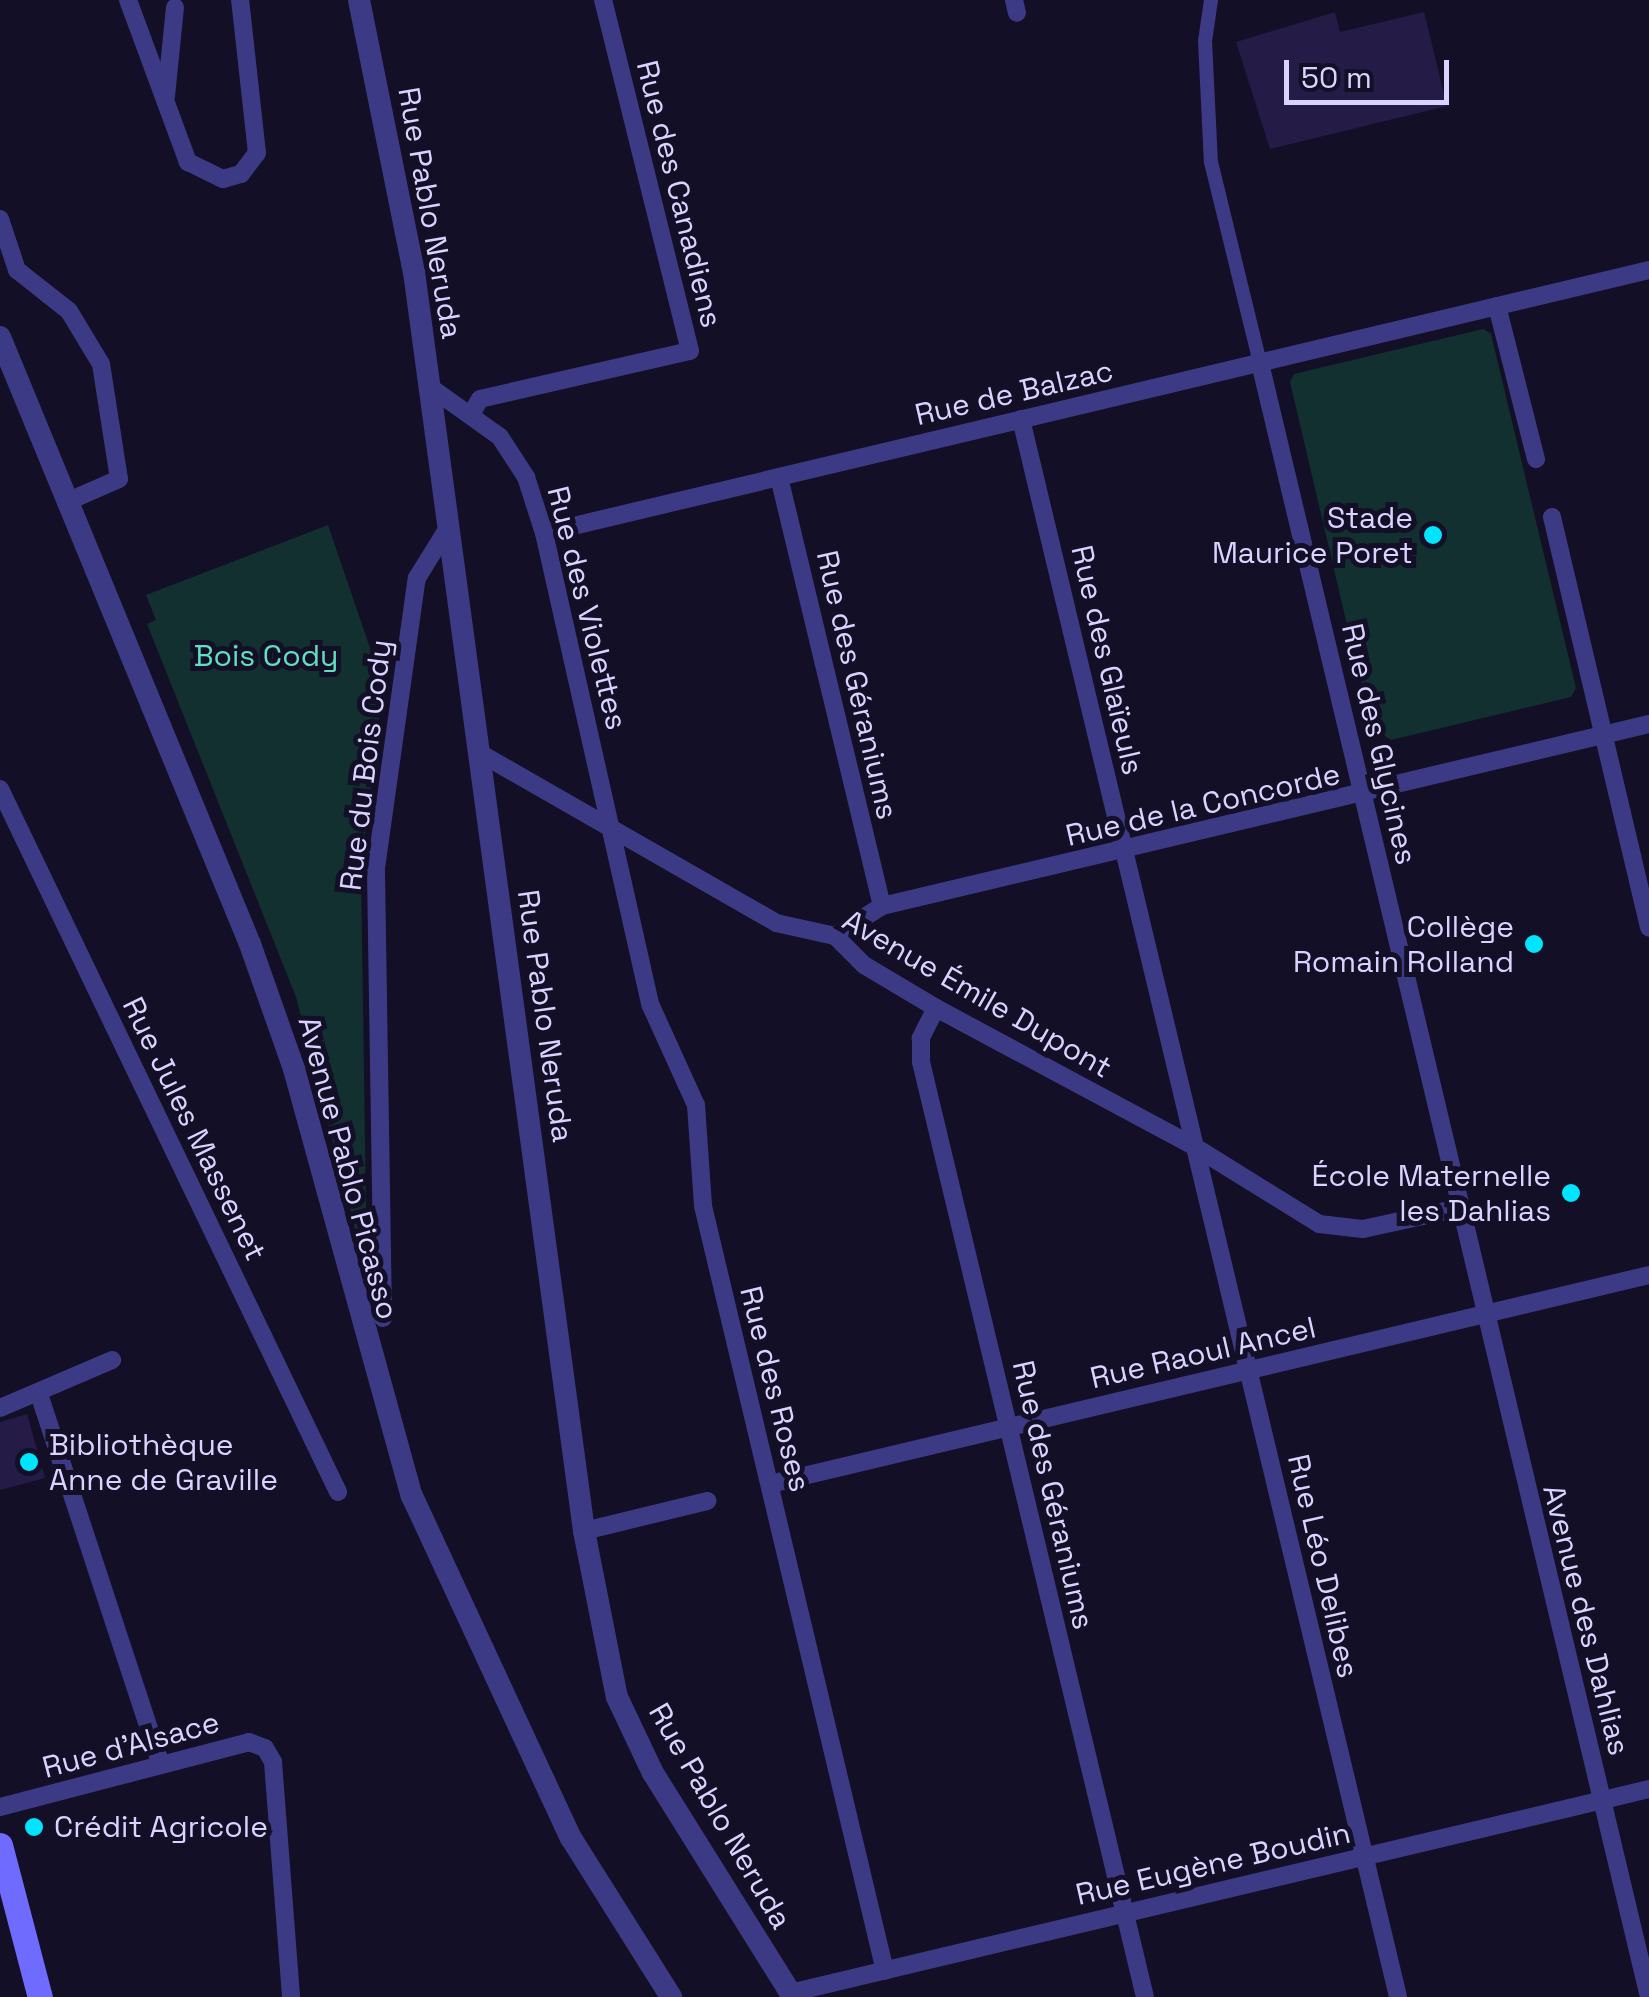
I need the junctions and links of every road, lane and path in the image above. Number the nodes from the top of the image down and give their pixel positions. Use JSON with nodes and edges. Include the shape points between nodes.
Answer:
{"nodes":[{"id":1,"x":128,"y":0,"type":"edge"},
{"id":2,"x":240,"y":0,"type":"edge"},
{"id":3,"x":359,"y":0,"type":"edge"},
{"id":4,"x":603,"y":0,"type":"edge"},
{"id":5,"x":1211,"y":0,"type":"edge"},
{"id":6,"x":175,"y":6,"type":"dead end"},
{"id":7,"x":166,"y":102,"type":"junction"},
{"id":8,"x":0,"y":219,"type":"edge"},
{"id":9,"x":1649,"y":270,"type":"edge"},
{"id":10,"x":1498,"y":306,"type":"junction"},
{"id":11,"x":0,"y":338,"type":"edge"},
{"id":12,"x":1260,"y":362,"type":"junction"},
{"id":13,"x":430,"y":387,"type":"junction"},
{"id":14,"x":472,"y":414,"type":"junction"},
{"id":15,"x":1021,"y":420,"type":"junction"},
{"id":16,"x":1536,"y":459,"type":"dead end"},
{"id":17,"x":779,"y":477,"type":"junction"},
{"id":18,"x":69,"y":501,"type":"junction"},
{"id":19,"x":1552,"y":517,"type":"dead end"},
{"id":20,"x":448,"y":528,"type":"junction"},
{"id":21,"x":544,"y":533,"type":"junction"},
{"id":22,"x":1649,"y":724,"type":"edge"},
{"id":23,"x":1604,"y":734,"type":"junction"},
{"id":24,"x":478,"y":752,"type":"junction"},
{"id":25,"x":0,"y":789,"type":"edge"},
{"id":26,"x":1362,"y":795,"type":"junction"},
{"id":27,"x":612,"y":824,"type":"junction"},
{"id":28,"x":1124,"y":853,"type":"junction"},
{"id":29,"x":882,"y":906,"type":"junction"},
{"id":30,"x":1649,"y":928,"type":"edge"},
{"id":31,"x":835,"y":936,"type":"junction"},
{"id":32,"x":936,"y":1008,"type":"junction"},
{"id":33,"x":1195,"y":1147,"type":"junction"},
{"id":34,"x":1459,"y":1208,"type":"junction"},
{"id":35,"x":1649,"y":1275,"type":"edge"},
{"id":36,"x":1484,"y":1314,"type":"junction"},
{"id":37,"x":382,"y":1318,"type":"dead end"},
{"id":38,"x":112,"y":1360,"type":"dead end"},
{"id":39,"x":1248,"y":1370,"type":"junction"},
{"id":40,"x":40,"y":1398,"type":"junction"},
{"id":41,"x":0,"y":1408,"type":"edge"},
{"id":42,"x":1008,"y":1427,"type":"junction"},
{"id":43,"x":770,"y":1484,"type":"junction"},
{"id":44,"x":338,"y":1492,"type":"dead end"},
{"id":45,"x":707,"y":1501,"type":"dead end"},
{"id":46,"x":584,"y":1531,"type":"junction"},
{"id":47,"x":161,"y":1765,"type":"junction"},
{"id":48,"x":1649,"y":1789,"type":"edge"},
{"id":49,"x":1601,"y":1799,"type":"junction"},
{"id":50,"x":0,"y":1807,"type":"edge"},
{"id":51,"x":0,"y":1845,"type":"edge"},
{"id":52,"x":1364,"y":1857,"type":"junction"},
{"id":53,"x":1125,"y":1914,"type":"junction"},
{"id":54,"x":885,"y":1971,"type":"junction"},
{"id":55,"x":792,"y":1995,"type":"edge"},
{"id":56,"x":40,"y":1997,"type":"edge"},
{"id":57,"x":291,"y":1997,"type":"edge"},
{"id":58,"x":671,"y":1997,"type":"edge"},
{"id":59,"x":1145,"y":1997,"type":"edge"},
{"id":60,"x":1398,"y":1997,"type":"edge"},
{"id":61,"x":1649,"y":1997,"type":"edge"}],
"edges":[{"from":1,"to":7,"type":"street"},
{"from":2,"to":7,"type":"street","via":[[252,164],[232,178],[202,175],[188,162]]},
{"from":3,"to":13,"type":"street","name":"Rue Pablo Neruda"},
{"from":4,"to":14,"type":"street","name":"Rue des Canadiens","via":[[690,351],[480,399]]},
{"from":5,"to":12,"type":"street","via":[[1204,40],[1211,162]]},
{"from":6,"to":7,"type":"street"},
{"from":8,"to":18,"type":"street","via":[[17,270],[69,311],[101,364],[119,478]]},
{"from":9,"to":10,"type":"street","name":"Rue de Balzac"},
{"from":10,"to":12,"type":"street","name":"Rue de Balzac"},
{"from":10,"to":16,"type":"street"},
{"from":11,"to":18,"type":"street","name":"Avenue Pablo Picasso"},
{"from":12,"to":15,"type":"street","name":"Rue de Balzac"},
{"from":12,"to":26,"type":"street","name":"Rue des Glycines"},
{"from":13,"to":14,"type":"street","name":"Rue des Violettes"},
{"from":13,"to":20,"type":"street","name":"Rue Pablo Neruda"},
{"from":14,"to":21,"type":"street","name":"Rue des Violettes","via":[[500,437],[526,477]]},
{"from":15,"to":17,"type":"street","name":"Rue de Balzac"},
{"from":15,"to":28,"type":"street","name":"Rue des Glaïeuls"},
{"from":17,"to":21,"type":"street","name":"Rue de Balzac"},
{"from":17,"to":29,"type":"street","name":"Rue des Géraniums"},
{"from":18,"to":58,"type":"street","name":"Avenue Pablo Picasso","via":[[294,1069],[412,1496],[571,1838]]},
{"from":19,"to":23,"type":"street"},
{"from":20,"to":24,"type":"street","name":"Rue Pablo Neruda"},
{"from":20,"to":37,"type":"street","name":"Rue du Bois Cody","via":[[416,578],[376,868]]},
{"from":21,"to":27,"type":"street","name":"Rue des Violettes"},
{"from":22,"to":23,"type":"street","name":"Rue de la Concorde"},
{"from":23,"to":26,"type":"street","name":"Rue de la Concorde"},
{"from":23,"to":30,"type":"street"},
{"from":24,"to":27,"type":"street","name":"Avenue Émile Dupont"},
{"from":24,"to":46,"type":"street","name":"Rue Pablo Neruda"},
{"from":25,"to":44,"type":"street","name":"Rue Jules Massenet"},
{"from":26,"to":28,"type":"street","name":"Rue de la Concorde"},
{"from":26,"to":34,"type":"street","name":"Rue des Glycines"},
{"from":27,"to":31,"type":"street","name":"Avenue Émile Dupont","via":[[776,923]]},
{"from":27,"to":43,"type":"street","name":"Rue des Roses","via":[[651,1006],[696,1105],[702,1206]]},
{"from":28,"to":29,"type":"street","name":"Rue de la Concorde"},
{"from":28,"to":33,"type":"street","name":"Rue des Glaïeuls"},
{"from":29,"to":31,"type":"street","name":"Rue de la Concorde"},
{"from":31,"to":32,"type":"street","name":"Avenue Émile Dupont","via":[[864,965]]},
{"from":32,"to":33,"type":"street","name":"Avenue Émile Dupont"},
{"from":32,"to":42,"type":"street","name":"Rue des Géraniums","via":[[921,1038],[920,1062]]},
{"from":33,"to":34,"type":"street","name":"Avenue Émile Dupont","via":[[1338,1230]]},
{"from":33,"to":39,"type":"street","name":"Rue Léo Delibes"},
{"from":34,"to":36,"type":"street","name":"Rue des Glycines"},
{"from":35,"to":36,"type":"street","name":"Rue Raoul Ancel"},
{"from":36,"to":39,"type":"street","name":"Rue Raoul Ancel"},
{"from":36,"to":49,"type":"street","name":"Avenue des Dahlias"},
{"from":38,"to":40,"type":"street"},
{"from":39,"to":42,"type":"street","name":"Rue Raoul Ancel"},
{"from":39,"to":52,"type":"street","name":"Rue Léo Delibes"},
{"from":40,"to":41,"type":"street"},
{"from":40,"to":47,"type":"street"},
{"from":42,"to":43,"type":"street","name":"Rue Raoul Ancel"},
{"from":42,"to":53,"type":"street","name":"Rue des Géraniums"},
{"from":43,"to":54,"type":"street","name":"Rue des Roses"},
{"from":45,"to":46,"type":"street"},
{"from":46,"to":55,"type":"street","name":"Rue Pablo Neruda","via":[[616,1697],[653,1773]]},
{"from":47,"to":50,"type":"street","name":"Rue d'Alsace"},
{"from":47,"to":57,"type":"street","name":"Rue d'Alsace","via":[[249,1742],[273,1762]]},
{"from":48,"to":49,"type":"street","name":"Rue Eugène Boudin"},
{"from":49,"to":52,"type":"street","name":"Rue Eugène Boudin"},
{"from":49,"to":61,"type":"street","name":"Avenue des Dahlias"},
{"from":51,"to":56,"type":"main road"},
{"from":52,"to":53,"type":"street","name":"Rue Eugène Boudin"},
{"from":52,"to":60,"type":"street","name":"Rue Léo Delibes"},
{"from":53,"to":54,"type":"street","name":"Rue Eugène Boudin"},
{"from":53,"to":59,"type":"street","name":"Rue des Géraniums"},
{"from":54,"to":55,"type":"street","name":"Rue Eugène Boudin"}]}
